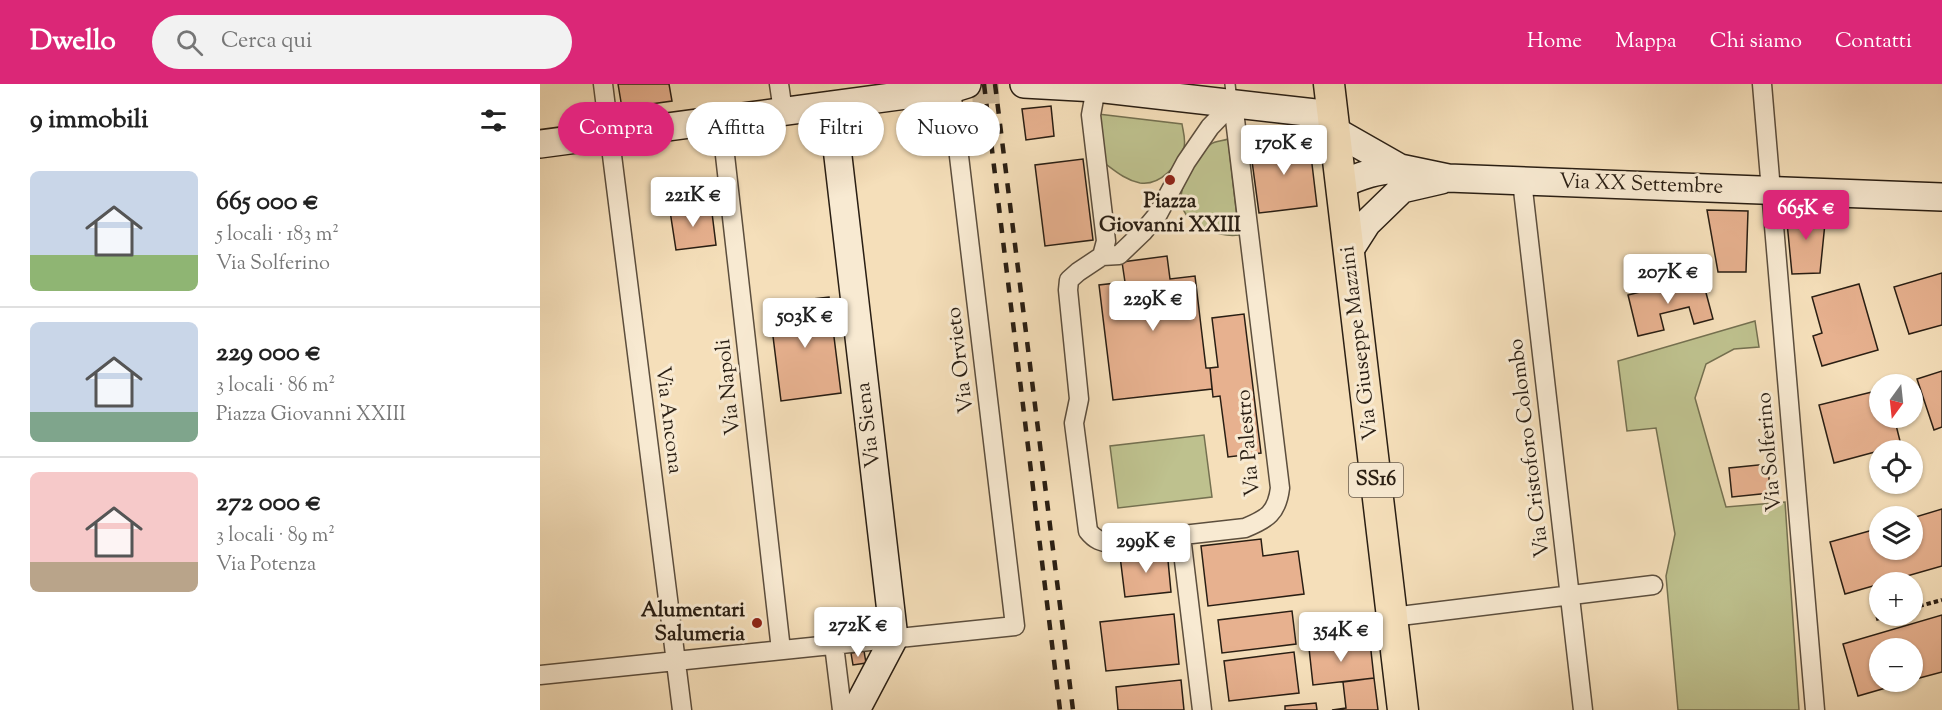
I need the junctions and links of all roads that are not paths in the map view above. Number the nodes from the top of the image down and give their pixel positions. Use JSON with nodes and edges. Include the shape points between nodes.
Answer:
{"nodes":[{"id":1,"x":603,"y":84,"type":"edge"},
{"id":2,"x":779,"y":84,"type":"edge"},
{"id":3,"x":1329,"y":84,"type":"edge"},
{"id":4,"x":1762,"y":84,"type":"edge"},
{"id":5,"x":1021,"y":86,"type":"edge"},
{"id":6,"x":963,"y":88,"type":"edge"},
{"id":7,"x":1096,"y":88,"type":"junction"},
{"id":8,"x":1150,"y":89,"type":"edge"},
{"id":9,"x":876,"y":91,"type":"edge"},
{"id":10,"x":1231,"y":94,"type":"edge"},
{"id":11,"x":605,"y":102,"type":"edge"},
{"id":12,"x":782,"y":102,"type":"edge"},
{"id":13,"x":841,"y":102,"type":"edge"},
{"id":14,"x":1334,"y":123,"type":"junction"},
{"id":15,"x":558,"y":142,"type":"edge"},
{"id":16,"x":540,"y":144,"type":"edge"},
{"id":17,"x":612,"y":156,"type":"edge"},
{"id":18,"x":725,"y":156,"type":"edge"},
{"id":19,"x":838,"y":156,"type":"edge"},
{"id":20,"x":1401,"y":179,"type":"junction"},
{"id":21,"x":1522,"y":181,"type":"junction"},
{"id":22,"x":1341,"y":185,"type":"junction"},
{"id":23,"x":1770,"y":190,"type":"junction"},
{"id":24,"x":1942,"y":197,"type":"edge"},
{"id":25,"x":1349,"y":251,"type":"junction"},
{"id":26,"x":1102,"y":256,"type":"junction"},
{"id":27,"x":1181,"y":536,"type":"junction"},
{"id":28,"x":1653,"y":585,"type":"dead end"},
{"id":29,"x":1570,"y":595,"type":"junction"},
{"id":30,"x":1392,"y":617,"type":"junction"},
{"id":31,"x":894,"y":638,"type":"junction"},
{"id":32,"x":834,"y":645,"type":"junction"},
{"id":33,"x":781,"y":650,"type":"junction"},
{"id":34,"x":675,"y":661,"type":"junction"},
{"id":35,"x":540,"y":675,"type":"edge"},
{"id":36,"x":682,"y":710,"type":"edge"},
{"id":37,"x":842,"y":710,"type":"edge"},
{"id":38,"x":856,"y":710,"type":"edge"},
{"id":39,"x":1202,"y":710,"type":"edge"},
{"id":40,"x":1403,"y":710,"type":"edge"},
{"id":41,"x":1583,"y":710,"type":"edge"},
{"id":42,"x":1815,"y":710,"type":"edge"}],
"edges":[{"from":1,"to":11,"type":"street","name":"Via Ancona"},
{"from":2,"to":12,"type":"street"},
{"from":3,"to":14,"type":"main road","name":"Via Giuseppe Mazzini","number":"SS16"},
{"from":4,"to":23,"type":"street","name":"Via Solferino"},
{"from":5,"to":7,"type":"street"},
{"from":6,"to":9,"type":"street"},
{"from":6,"to":31,"type":"street","name":"Via Orvieto","via":[[1015,626]]},
{"from":7,"to":8,"type":"street"},
{"from":7,"to":26,"type":"street","via":[[1091,115],[1106,240]]},
{"from":8,"to":10,"type":"street"},
{"from":9,"to":13,"type":"street"},
{"from":10,"to":14,"type":"street"},
{"from":10,"to":26,"type":"street","via":[[1186,162],[1158,214],[1119,255]]},
{"from":10,"to":27,"type":"street","name":"Via Palestro","via":[[1280,488],[1278,502],[1263,520],[1245,528]]},
{"from":14,"to":20,"type":"street"},
{"from":14,"to":22,"type":"main road","name":"Via Giuseppe Mazzini","number":"SS16"},
{"from":15,"to":16,"type":"street"},
{"from":17,"to":34,"type":"street","name":"Via Ancona"},
{"from":18,"to":33,"type":"street","name":"Via Napoli"},
{"from":19,"to":31,"type":"street","name":"Via Siena"},
{"from":20,"to":21,"type":"street","name":"Via XX Settembre"},
{"from":20,"to":22,"type":"street","name":"Via XX Settembre","via":[[1373,189]]},
{"from":20,"to":25,"type":"street"},
{"from":21,"to":23,"type":"street","name":"Via XX Settembre"},
{"from":21,"to":29,"type":"street","name":"Via Cristoforo Colombo"},
{"from":22,"to":25,"type":"main road","name":"Via Giuseppe Mazzini","number":"SS16"},
{"from":23,"to":24,"type":"street","name":"Via XX Settembre"},
{"from":23,"to":42,"type":"street","name":"Via Solferino"},
{"from":25,"to":30,"type":"main road","name":"Via Giuseppe Mazzini","number":"SS16"},
{"from":26,"to":27,"type":"street","name":"Via Palestro","via":[[1069,280],[1068,290],[1078,399],[1074,423],[1088,531],[1101,542],[1112,543]]},
{"from":27,"to":39,"type":"street"},
{"from":28,"to":29,"type":"street"},
{"from":29,"to":30,"type":"street"},
{"from":29,"to":41,"type":"street","name":"Via Cristoforo Colombo"},
{"from":30,"to":40,"type":"main road","name":"Via Giuseppe Mazzini","number":"SS16"},
{"from":31,"to":32,"type":"street"},
{"from":31,"to":38,"type":"street"},
{"from":32,"to":33,"type":"street"},
{"from":32,"to":37,"type":"street"},
{"from":33,"to":34,"type":"street"},
{"from":34,"to":35,"type":"street"},
{"from":34,"to":36,"type":"street","name":"Via Ancona"}]}
